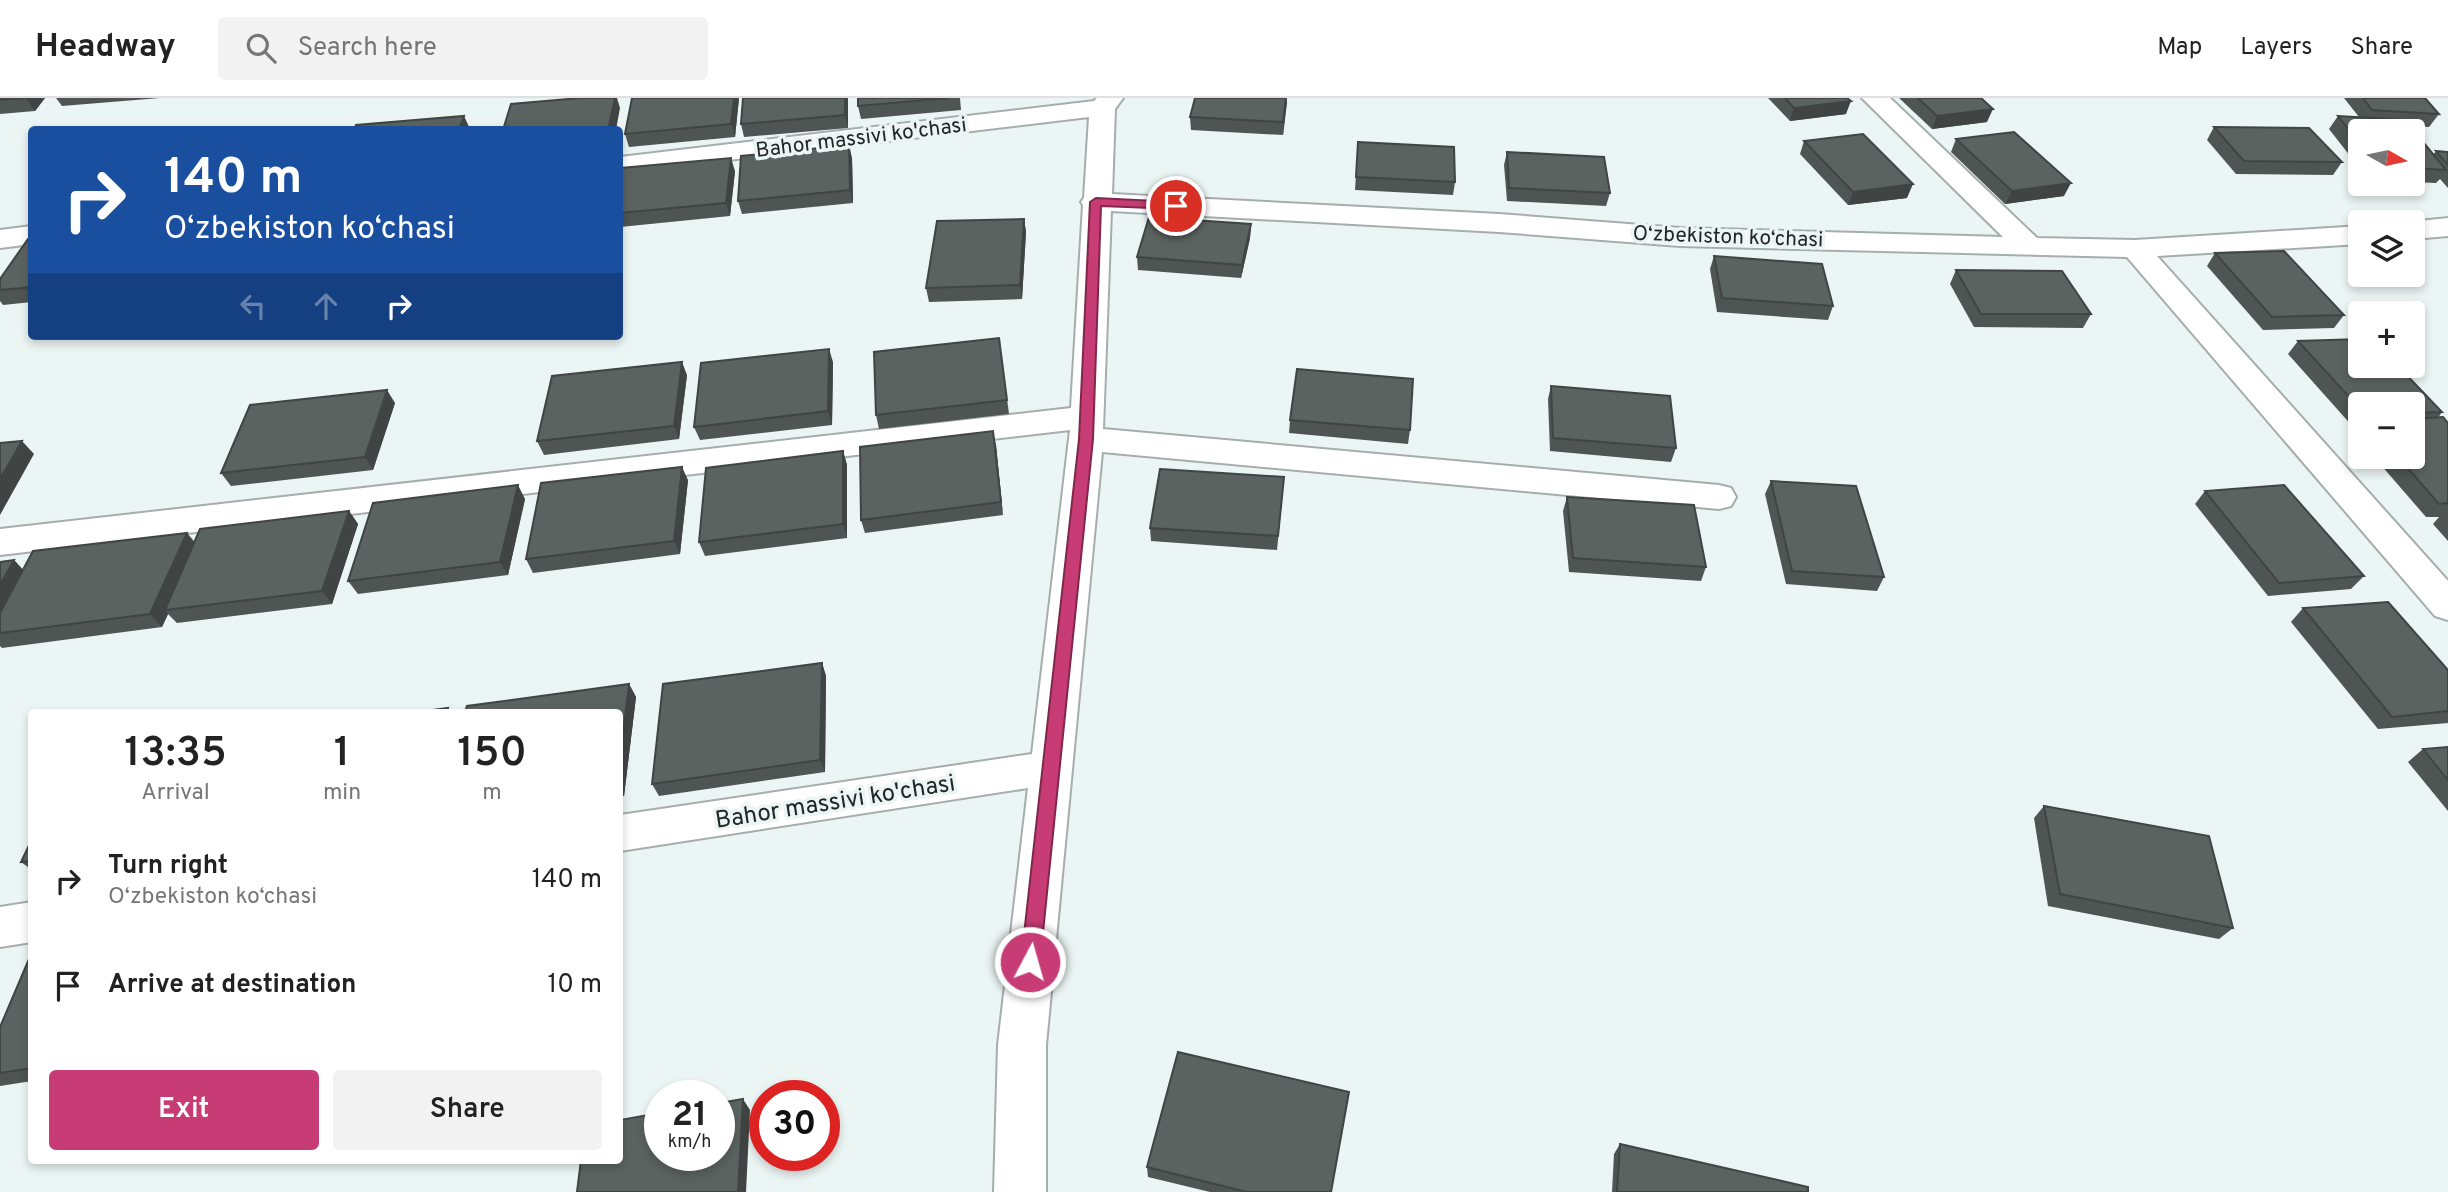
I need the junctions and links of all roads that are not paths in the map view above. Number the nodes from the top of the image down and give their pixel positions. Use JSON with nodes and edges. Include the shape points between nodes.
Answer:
{"nodes":[{"id":1,"x":1875,"y":98,"type":"edge"},
{"id":2,"x":1106,"y":103,"type":"edge"},
{"id":3,"x":623,"y":165,"type":"edge"},
{"id":4,"x":1096,"y":202,"type":"junction"},
{"id":5,"x":2448,"y":228,"type":"edge"},
{"id":6,"x":2425,"y":229,"type":"edge"},
{"id":7,"x":28,"y":236,"type":"edge"},
{"id":8,"x":2348,"y":236,"type":"edge"},
{"id":9,"x":0,"y":239,"type":"edge"},
{"id":10,"x":2028,"y":245,"type":"junction"},
{"id":11,"x":2135,"y":249,"type":"junction"},
{"id":12,"x":1086,"y":428,"type":"junction"},
{"id":13,"x":1719,"y":497,"type":"dead end"},
{"id":14,"x":0,"y":542,"type":"edge"},
{"id":15,"x":2448,"y":606,"type":"edge"},
{"id":16,"x":1050,"y":768,"type":"junction"},
{"id":17,"x":623,"y":833,"type":"edge"},
{"id":18,"x":28,"y":923,"type":"edge"},
{"id":19,"x":0,"y":927,"type":"edge"},
{"id":20,"x":1020,"y":1192,"type":"edge"}],
"edges":[{"from":1,"to":10,"type":"street"},
{"from":2,"to":3,"type":"street","name":"Bahor massivi ko'chasi"},
{"from":2,"to":4,"type":"street"},
{"from":4,"to":10,"type":"street","name":"O‘zbekiston ko‘chasi","via":[[1680,237]]},
{"from":4,"to":12,"type":"street"},
{"from":5,"to":6,"type":"street"},
{"from":7,"to":9,"type":"street"},
{"from":8,"to":11,"type":"street","name":"O‘zbekiston ko‘chasi"},
{"from":10,"to":11,"type":"street","name":"O‘zbekiston ko‘chasi"},
{"from":11,"to":15,"type":"street"},
{"from":12,"to":13,"type":"street"},
{"from":12,"to":14,"type":"street"},
{"from":12,"to":16,"type":"street"},
{"from":16,"to":17,"type":"street","name":"Bahor massivi ko'chasi"},
{"from":16,"to":20,"type":"street","via":[[1022,1045]]},
{"from":18,"to":19,"type":"street"}]}
